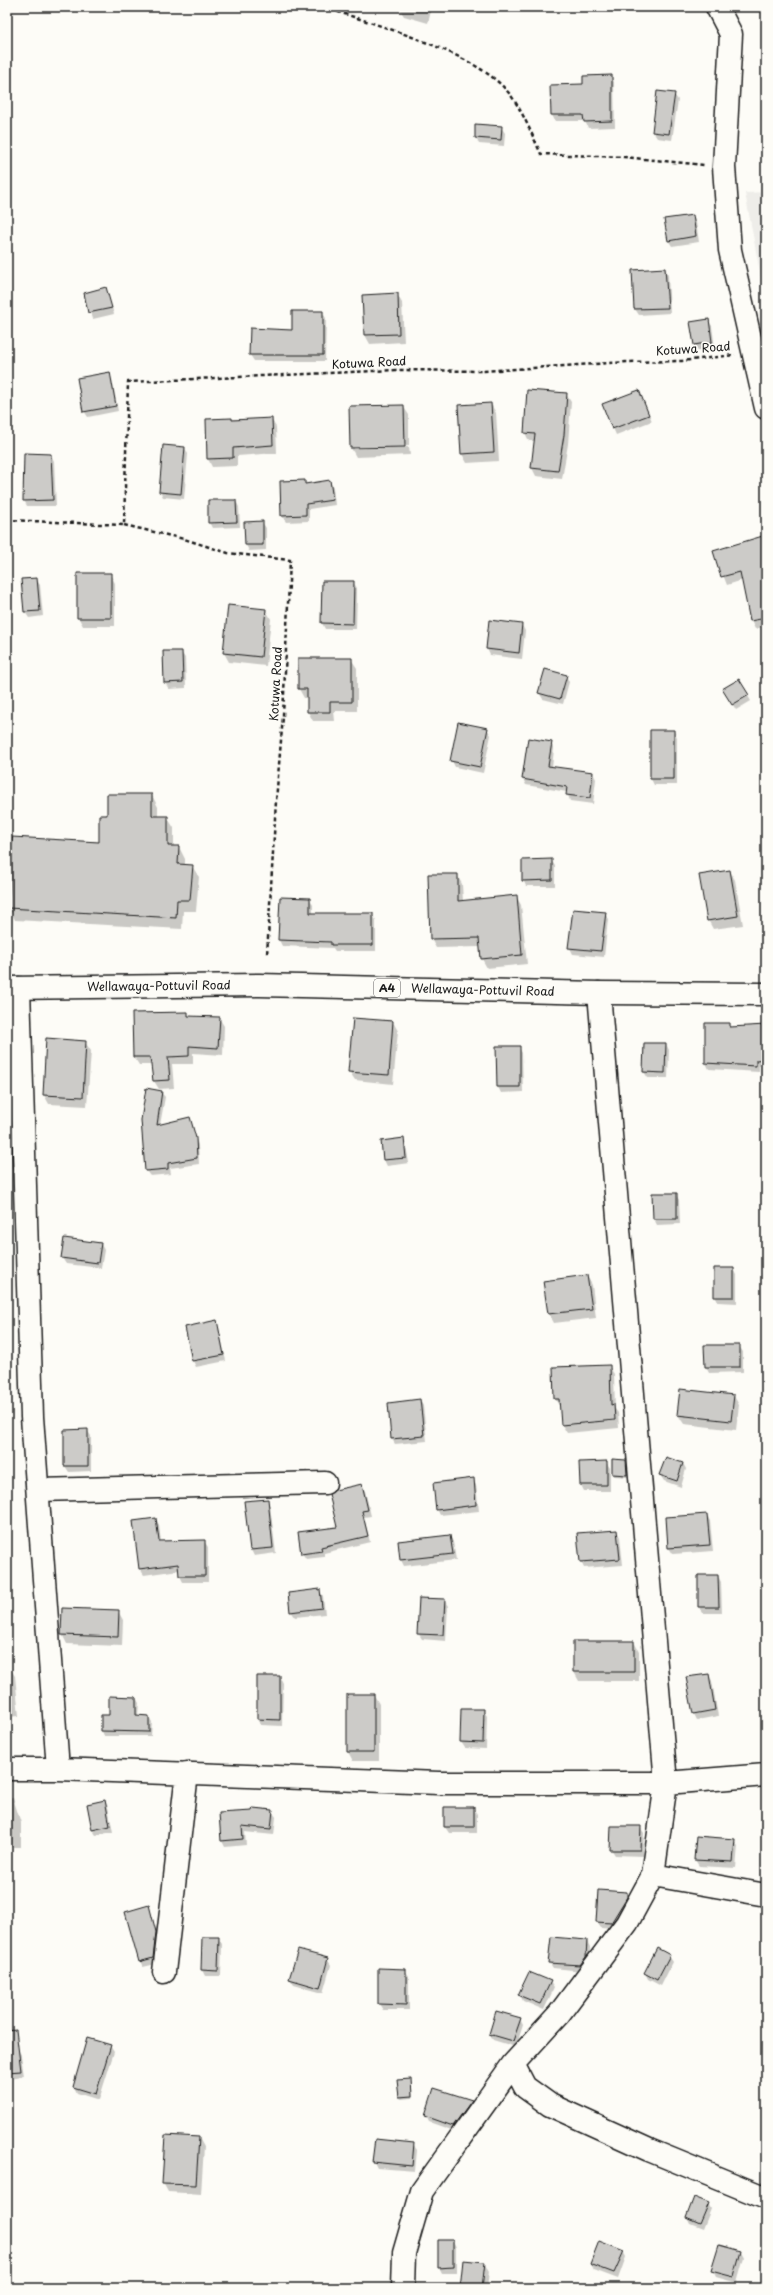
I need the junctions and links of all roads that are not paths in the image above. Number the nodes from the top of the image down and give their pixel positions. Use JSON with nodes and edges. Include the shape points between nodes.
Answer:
{"nodes":[{"id":1,"x":717,"y":7,"type":"edge"},
{"id":2,"x":766,"y":408,"type":"edge"},
{"id":3,"x":13,"y":988,"type":"edge"},
{"id":4,"x":599,"y":993,"type":"junction"},
{"id":5,"x":766,"y":994,"type":"edge"},
{"id":6,"x":324,"y":1483,"type":"dead end"},
{"id":7,"x":38,"y":1490,"type":"junction"},
{"id":8,"x":7,"y":1769,"type":"edge"},
{"id":9,"x":58,"y":1769,"type":"junction"},
{"id":10,"x":188,"y":1773,"type":"junction"},
{"id":11,"x":766,"y":1775,"type":"edge"},
{"id":12,"x":666,"y":1783,"type":"junction"},
{"id":13,"x":653,"y":1876,"type":"junction"},
{"id":14,"x":766,"y":1896,"type":"edge"},
{"id":15,"x":164,"y":1972,"type":"dead end"},
{"id":16,"x":513,"y":2064,"type":"junction"},
{"id":17,"x":766,"y":2198,"type":"edge"},
{"id":18,"x":403,"y":2288,"type":"edge"}],
"edges":[{"from":1,"to":2,"type":"main road","via":[[731,34],[724,166],[730,250]]},
{"from":3,"to":4,"type":"main road","name":"Wellawaya-Pottuvil Road","number":"A4","via":[[259,985]]},
{"from":3,"to":7,"type":"main road","via":[[32,1417]]},
{"from":4,"to":5,"type":"main road","name":"Wellawaya-Pottuvil Road","number":"A4"},
{"from":4,"to":12,"type":"main road"},
{"from":6,"to":7,"type":"main road"},
{"from":7,"to":9,"type":"main road"},
{"from":8,"to":9,"type":"main road"},
{"from":9,"to":10,"type":"main road"},
{"from":10,"to":12,"type":"main road","via":[[439,1783]]},
{"from":10,"to":15,"type":"main road"},
{"from":11,"to":12,"type":"main road"},
{"from":12,"to":13,"type":"main road"},
{"from":13,"to":14,"type":"main road"},
{"from":13,"to":16,"type":"main road","via":[[627,1923],[559,2014]]},
{"from":16,"to":17,"type":"main road","via":[[526,2087],[550,2105],[649,2150]]},
{"from":16,"to":18,"type":"main road","via":[[422,2192],[404,2253]]}]}
